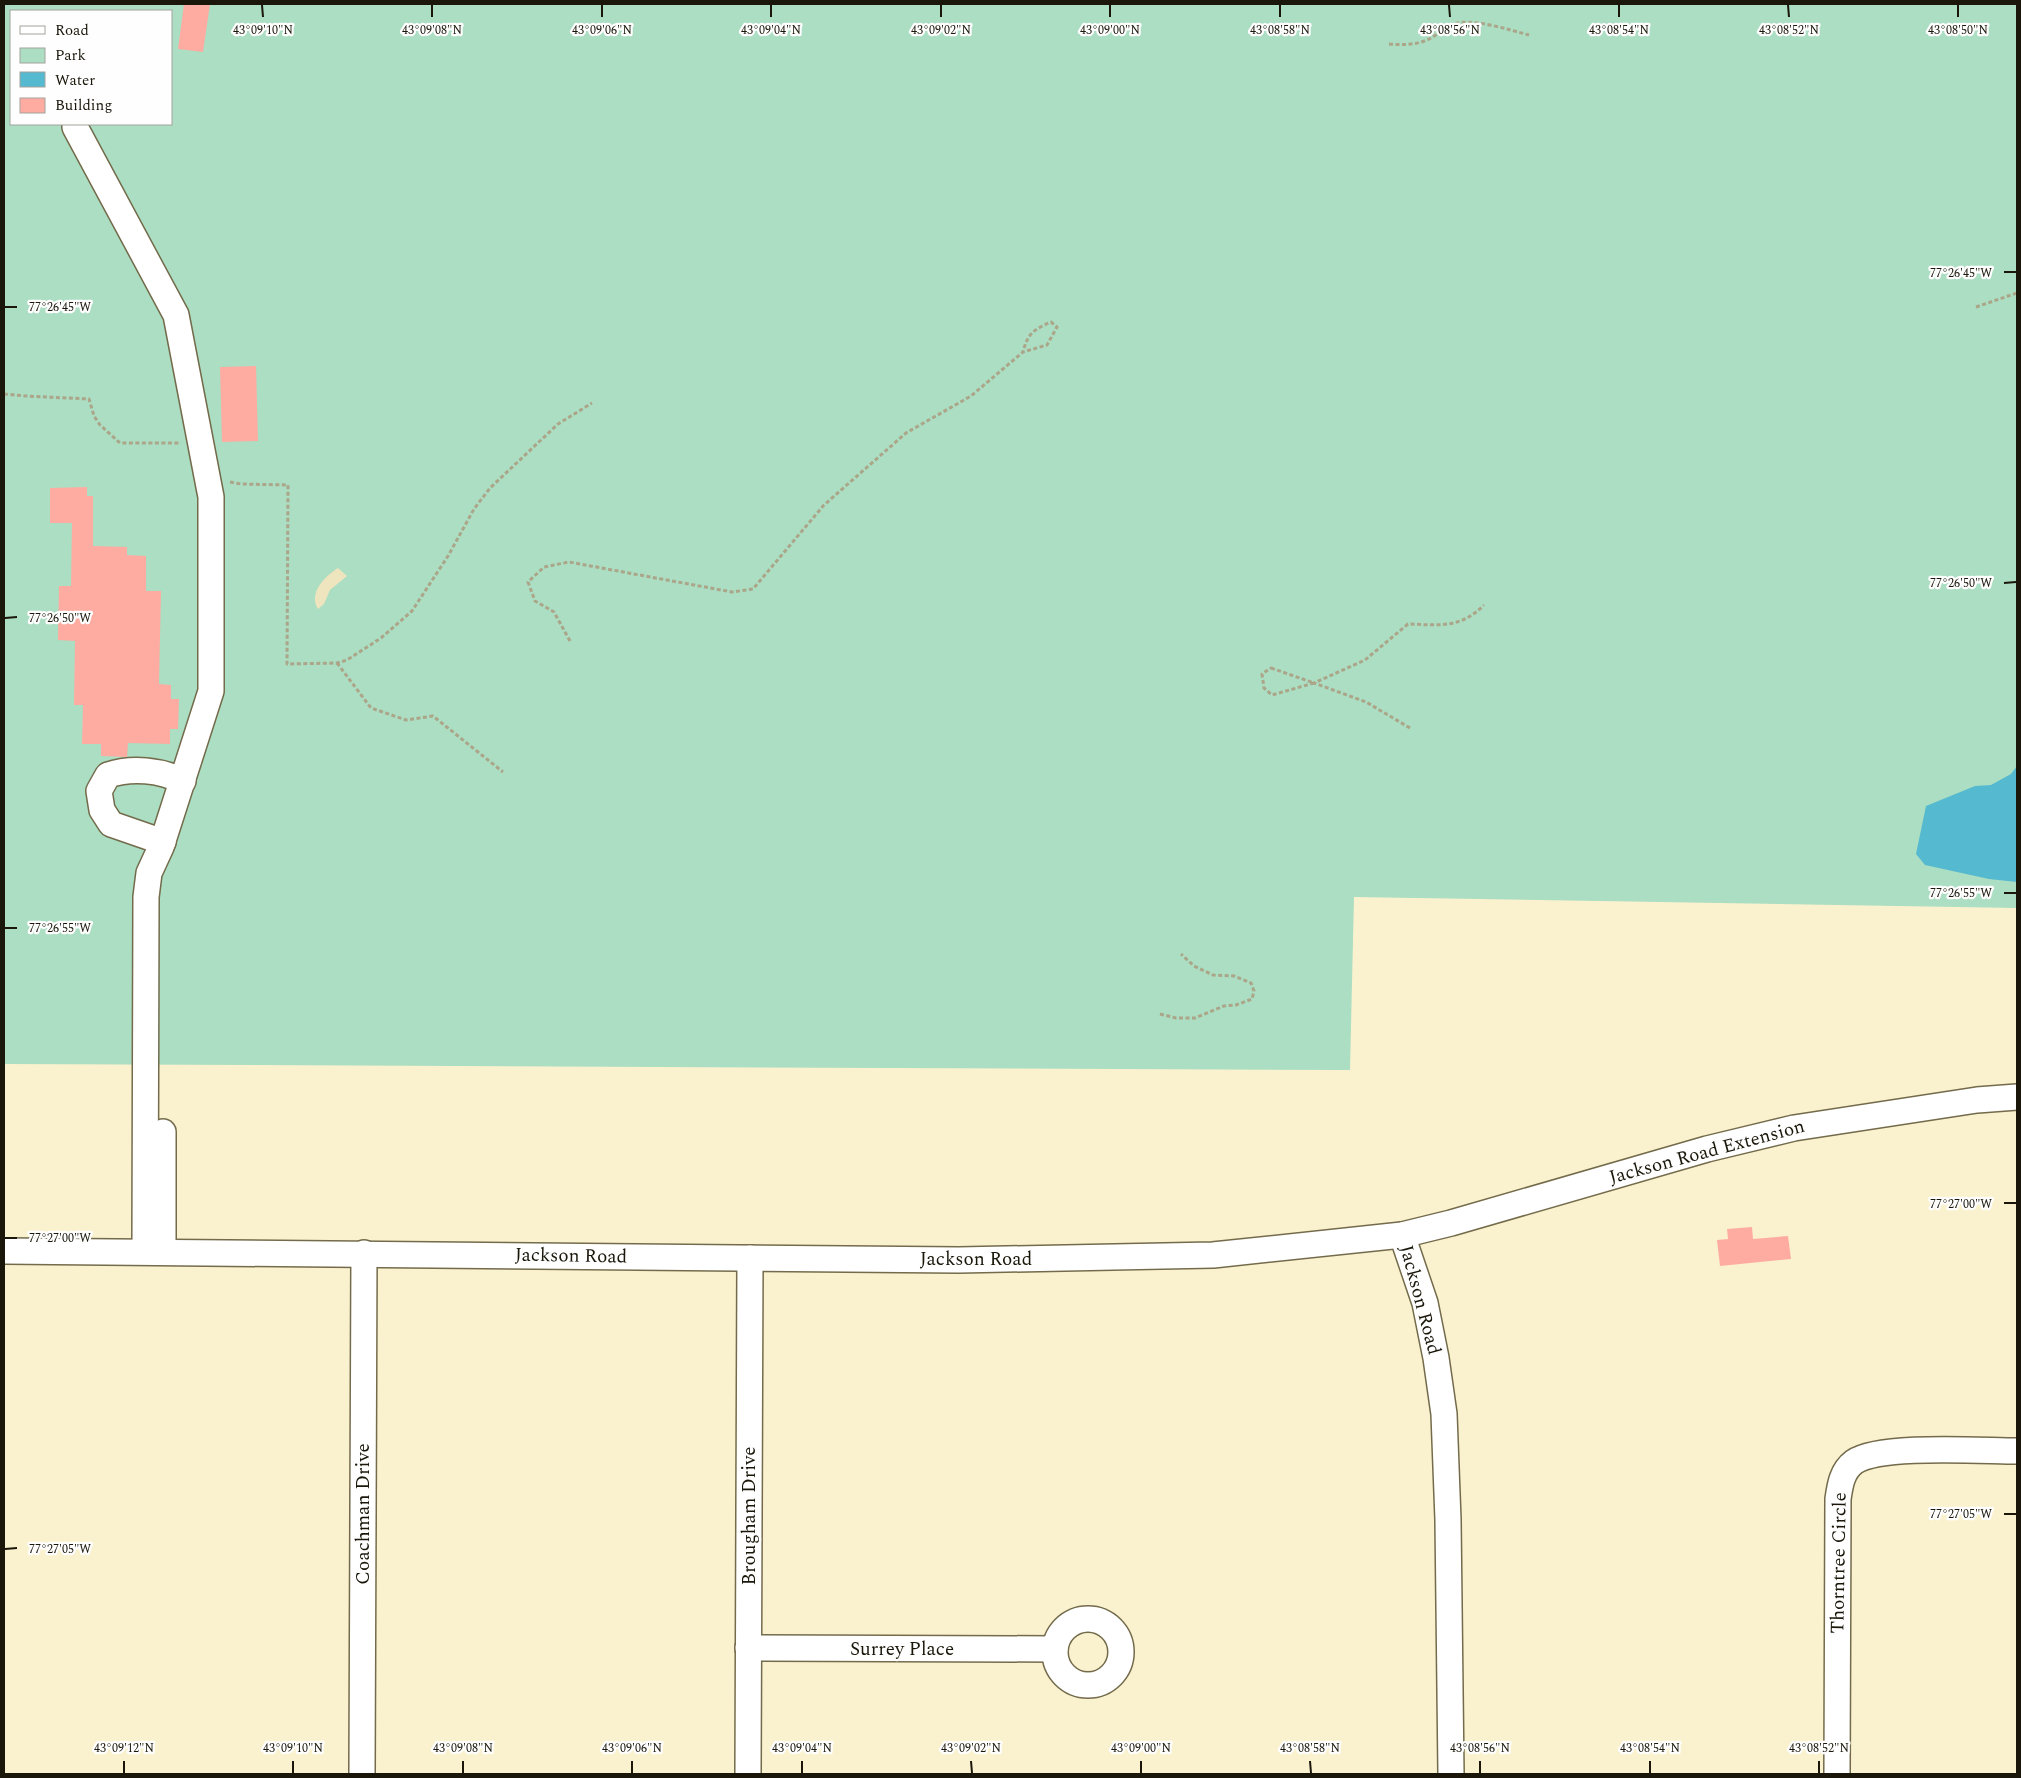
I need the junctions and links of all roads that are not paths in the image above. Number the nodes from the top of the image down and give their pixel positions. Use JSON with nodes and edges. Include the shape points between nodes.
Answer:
{"nodes":[{"id":1,"x":75,"y":127,"type":"dead end"},
{"id":2,"x":183,"y":781,"type":"junction"},
{"id":3,"x":162,"y":844,"type":"junction"},
{"id":4,"x":2017,"y":1097,"type":"edge"},
{"id":5,"x":1402,"y":1235,"type":"junction"},
{"id":6,"x":4,"y":1251,"type":"edge"},
{"id":7,"x":154,"y":1251,"type":"junction"},
{"id":8,"x":364,"y":1253,"type":"junction"},
{"id":9,"x":750,"y":1258,"type":"junction"},
{"id":10,"x":2017,"y":1452,"type":"edge"},
{"id":11,"x":748,"y":1648,"type":"junction"},
{"id":12,"x":1055,"y":1650,"type":"dead end"},
{"id":13,"x":362,"y":1774,"type":"edge"},
{"id":14,"x":748,"y":1774,"type":"edge"},
{"id":15,"x":1451,"y":1774,"type":"edge"},
{"id":16,"x":1837,"y":1774,"type":"edge"}],
"edges":[{"from":1,"to":2,"type":"street","via":[[176,315],[211,497],[212,691]]},
{"from":2,"to":3,"type":"street"},
{"from":2,"to":3,"type":"street","via":[[160,772],[121,770],[108,775],[99,791],[102,810],[111,824]]},
{"from":3,"to":7,"type":"street","via":[[149,873],[146,897]]},
{"from":4,"to":5,"type":"street","name":"Jackson Road Extension","via":[[1977,1100],[1794,1128],[1707,1149]]},
{"from":5,"to":9,"type":"street","name":"Jackson Road","via":[[1213,1255],[959,1260]]},
{"from":5,"to":15,"type":"street","name":"Jackson Road","via":[[1425,1303],[1444,1414]]},
{"from":6,"to":7,"type":"street","name":"Jackson Road"},
{"from":7,"to":8,"type":"street","name":"Jackson Road"},
{"from":8,"to":9,"type":"street","name":"Jackson Road"},
{"from":8,"to":13,"type":"street","name":"Coachman Drive"},
{"from":9,"to":11,"type":"street","name":"Brougham Drive"},
{"from":10,"to":16,"type":"street","name":"Thorntree Circle","via":[[1882,1452],[1864,1456],[1844,1474],[1838,1499]]},
{"from":11,"to":12,"type":"street","name":"Surrey Place"},
{"from":11,"to":14,"type":"street","name":"Brougham Drive"}]}
